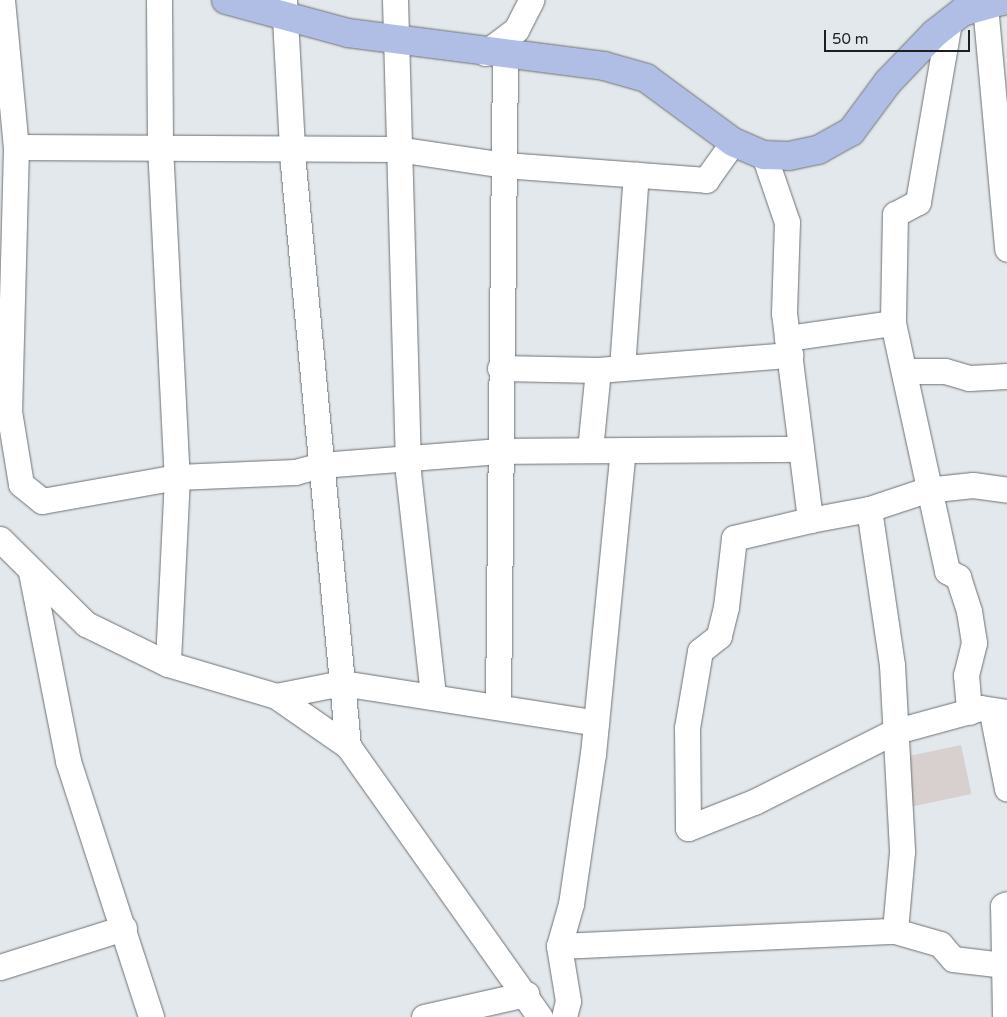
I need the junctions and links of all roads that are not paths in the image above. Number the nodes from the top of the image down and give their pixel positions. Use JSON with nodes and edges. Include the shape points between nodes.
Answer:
{"nodes":[{"id":1,"x":2,"y":0,"type":"edge"},
{"id":2,"x":160,"y":0,"type":"edge"},
{"id":3,"x":226,"y":0,"type":"edge"},
{"id":4,"x":395,"y":0,"type":"edge"},
{"id":5,"x":531,"y":0,"type":"edge"},
{"id":6,"x":972,"y":8,"type":"edge"},
{"id":7,"x":285,"y":9,"type":"edge"},
{"id":8,"x":395,"y":40,"type":"junction"},
{"id":9,"x":495,"y":54,"type":"junction"},
{"id":10,"x":733,"y":142,"type":"junction"},
{"id":11,"x":160,"y":146,"type":"junction"},
{"id":12,"x":292,"y":146,"type":"junction"},
{"id":13,"x":16,"y":147,"type":"junction"},
{"id":14,"x":397,"y":149,"type":"junction"},
{"id":15,"x":764,"y":155,"type":"junction"},
{"id":16,"x":504,"y":165,"type":"junction"},
{"id":17,"x":636,"y":175,"type":"junction"},
{"id":18,"x":1007,"y":249,"type":"edge"},
{"id":19,"x":893,"y":323,"type":"junction"},
{"id":20,"x":788,"y":346,"type":"junction"},
{"id":21,"x":500,"y":368,"type":"junction"},
{"id":22,"x":622,"y":368,"type":"junction"},
{"id":23,"x":598,"y":370,"type":"junction"},
{"id":24,"x":904,"y":371,"type":"junction"},
{"id":25,"x":1007,"y":376,"type":"edge"},
{"id":26,"x":801,"y":449,"type":"junction"},
{"id":27,"x":590,"y":450,"type":"junction"},
{"id":28,"x":623,"y":450,"type":"junction"},
{"id":29,"x":499,"y":451,"type":"junction"},
{"id":30,"x":408,"y":457,"type":"junction"},
{"id":31,"x":321,"y":465,"type":"junction"},
{"id":32,"x":177,"y":477,"type":"junction"},
{"id":33,"x":926,"y":490,"type":"junction"},
{"id":34,"x":1007,"y":490,"type":"edge"},
{"id":35,"x":869,"y":509,"type":"junction"},
{"id":36,"x":810,"y":520,"type":"junction"},
{"id":37,"x":0,"y":539,"type":"edge"},
{"id":38,"x":31,"y":572,"type":"junction"},
{"id":39,"x":168,"y":664,"type":"junction"},
{"id":40,"x":342,"y":683,"type":"junction"},
{"id":41,"x":433,"y":694,"type":"junction"},
{"id":42,"x":276,"y":696,"type":"junction"},
{"id":43,"x":498,"y":705,"type":"junction"},
{"id":44,"x":989,"y":713,"type":"edge"},
{"id":45,"x":596,"y":722,"type":"junction"},
{"id":46,"x":893,"y":732,"type":"junction"},
{"id":47,"x":348,"y":746,"type":"junction"},
{"id":48,"x":1007,"y":789,"type":"edge"},
{"id":49,"x":1007,"y":904,"type":"edge"},
{"id":50,"x":124,"y":928,"type":"junction"},
{"id":51,"x":895,"y":931,"type":"junction"},
{"id":52,"x":560,"y":946,"type":"junction"},
{"id":53,"x":1002,"y":965,"type":"junction"},
{"id":54,"x":0,"y":967,"type":"edge"},
{"id":55,"x":526,"y":994,"type":"junction"},
{"id":56,"x":150,"y":1017,"type":"edge"},
{"id":57,"x":424,"y":1017,"type":"edge"},
{"id":58,"x":540,"y":1017,"type":"edge"},
{"id":59,"x":564,"y":1017,"type":"edge"},
{"id":60,"x":1004,"y":1017,"type":"edge"}],
"edges":[{"from":1,"to":13,"type":"street"},
{"from":2,"to":11,"type":"street"},
{"from":3,"to":7,"type":"main road"},
{"from":4,"to":8,"type":"street"},
{"from":5,"to":9,"type":"street","via":[[516,30]]},
{"from":6,"to":15,"type":"main road","via":[[888,82],[852,132],[818,150]]},
{"from":6,"to":18,"type":"street"},
{"from":6,"to":19,"type":"street","via":[[918,202],[895,214]]},
{"from":7,"to":8,"type":"main road"},
{"from":7,"to":12,"type":"street"},
{"from":8,"to":9,"type":"main road"},
{"from":8,"to":14,"type":"street"},
{"from":9,"to":10,"type":"main road","via":[[604,66],[646,78]]},
{"from":9,"to":16,"type":"street"},
{"from":10,"to":15,"type":"main road"},
{"from":10,"to":17,"type":"street","via":[[706,180]]},
{"from":11,"to":12,"type":"street"},
{"from":11,"to":13,"type":"street"},
{"from":11,"to":32,"type":"street"},
{"from":12,"to":14,"type":"street"},
{"from":12,"to":31,"type":"street"},
{"from":13,"to":32,"type":"street","via":[[9,411],[21,484],[42,501]]},
{"from":14,"to":16,"type":"street"},
{"from":14,"to":30,"type":"street"},
{"from":15,"to":20,"type":"street","via":[[787,222]]},
{"from":16,"to":17,"type":"street"},
{"from":16,"to":21,"type":"street"},
{"from":17,"to":22,"type":"street"},
{"from":19,"to":20,"type":"street"},
{"from":19,"to":24,"type":"street"},
{"from":20,"to":22,"type":"street"},
{"from":20,"to":26,"type":"street"},
{"from":21,"to":23,"type":"street"},
{"from":21,"to":29,"type":"street"},
{"from":22,"to":23,"type":"street"},
{"from":23,"to":27,"type":"street"},
{"from":24,"to":25,"type":"street","via":[[945,371],[969,378]]},
{"from":24,"to":33,"type":"street"},
{"from":26,"to":28,"type":"street"},
{"from":26,"to":36,"type":"street"},
{"from":27,"to":28,"type":"street"},
{"from":27,"to":29,"type":"street"},
{"from":28,"to":45,"type":"street"},
{"from":29,"to":30,"type":"street"},
{"from":29,"to":43,"type":"street"},
{"from":30,"to":31,"type":"street"},
{"from":30,"to":41,"type":"street"},
{"from":31,"to":32,"type":"street","via":[[294,472]]},
{"from":31,"to":40,"type":"street"},
{"from":32,"to":39,"type":"street"},
{"from":33,"to":34,"type":"street","via":[[974,485]]},
{"from":33,"to":35,"type":"street"},
{"from":33,"to":44,"type":"street","via":[[947,571],[958,577],[969,611],[974,643],[966,675]]},
{"from":35,"to":36,"type":"street"},
{"from":35,"to":46,"type":"street","via":[[892,664]]},
{"from":36,"to":46,"type":"street","via":[[734,538],[726,607],[719,636],[700,651],[686,728],[688,828],[754,802]]},
{"from":37,"to":38,"type":"street"},
{"from":38,"to":39,"type":"street","via":[[86,624]]},
{"from":38,"to":50,"type":"street","via":[[68,761]]},
{"from":39,"to":42,"type":"street"},
{"from":40,"to":41,"type":"street"},
{"from":40,"to":42,"type":"street"},
{"from":40,"to":47,"type":"street"},
{"from":41,"to":43,"type":"street"},
{"from":42,"to":47,"type":"street"},
{"from":43,"to":45,"type":"street"},
{"from":44,"to":46,"type":"street"},
{"from":44,"to":48,"type":"street"},
{"from":45,"to":52,"type":"street","via":[[571,904]]},
{"from":46,"to":51,"type":"street","via":[[902,852]]},
{"from":47,"to":55,"type":"street"},
{"from":49,"to":53,"type":"street"},
{"from":50,"to":54,"type":"street"},
{"from":50,"to":56,"type":"street"},
{"from":51,"to":52,"type":"street"},
{"from":51,"to":53,"type":"street","via":[[940,944],[952,959]]},
{"from":52,"to":59,"type":"street","via":[[568,1001]]},
{"from":53,"to":60,"type":"street"},
{"from":55,"to":57,"type":"street"},
{"from":55,"to":58,"type":"street"}]}
